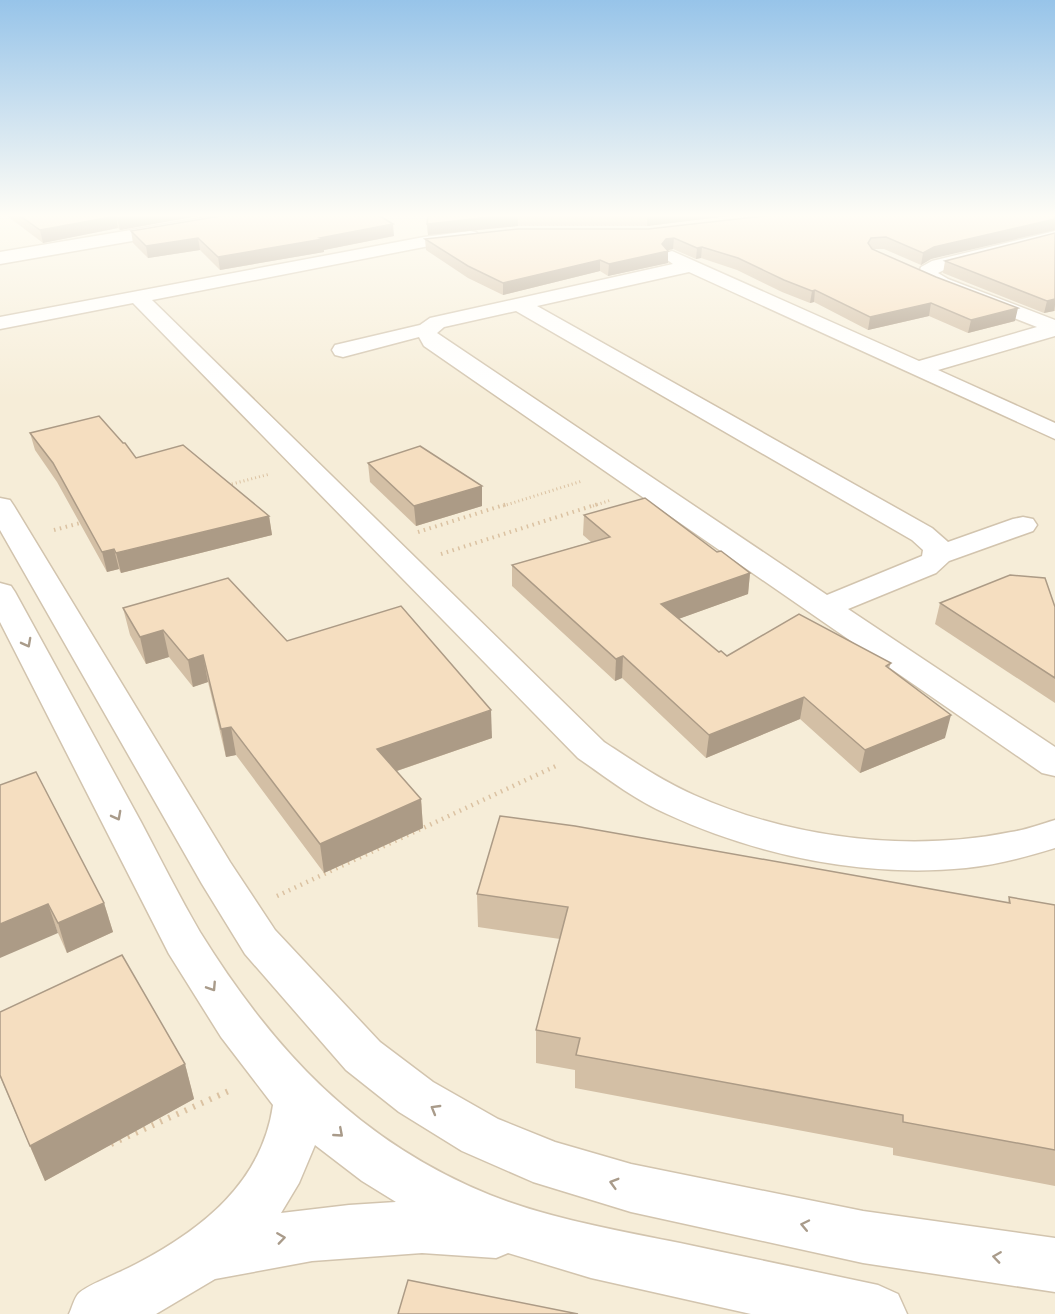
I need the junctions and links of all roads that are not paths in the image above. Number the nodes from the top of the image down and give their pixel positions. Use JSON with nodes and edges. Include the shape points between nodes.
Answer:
{"nodes":[{"id":1,"x":249,"y":276,"type":"edge"},
{"id":2,"x":644,"y":276,"type":"edge"},
{"id":3,"x":714,"y":276,"type":"edge"},
{"id":4,"x":927,"y":276,"type":"edge"},
{"id":5,"x":930,"y":276,"type":"edge"},
{"id":6,"x":933,"y":279,"type":"junction"},
{"id":7,"x":139,"y":298,"type":"junction"},
{"id":8,"x":519,"y":304,"type":"junction"},
{"id":9,"x":0,"y":323,"type":"edge"},
{"id":10,"x":1055,"y":328,"type":"edge"},
{"id":11,"x":427,"y":329,"type":"junction"},
{"id":12,"x":343,"y":350,"type":"dead end"},
{"id":13,"x":917,"y":369,"type":"junction"},
{"id":14,"x":1055,"y":432,"type":"edge"},
{"id":15,"x":10,"y":522,"type":"edge"},
{"id":16,"x":1023,"y":525,"type":"dead end"},
{"id":17,"x":938,"y":555,"type":"junction"},
{"id":18,"x":0,"y":591,"type":"edge"},
{"id":19,"x":825,"y":607,"type":"junction"},
{"id":20,"x":1055,"y":764,"type":"edge"},
{"id":21,"x":1055,"y":834,"type":"edge"},
{"id":22,"x":287,"y":1084,"type":"junction"},
{"id":23,"x":536,"y":1237,"type":"junction"},
{"id":24,"x":203,"y":1255,"type":"junction"},
{"id":25,"x":1055,"y":1265,"type":"edge"},
{"id":26,"x":98,"y":1314,"type":"edge"},
{"id":27,"x":878,"y":1314,"type":"edge"}],
"edges":[{"from":1,"to":7,"type":"street"},
{"from":2,"to":8,"type":"street"},
{"from":3,"to":13,"type":"street"},
{"from":4,"to":6,"type":"street"},
{"from":5,"to":6,"type":"street"},
{"from":6,"to":10,"type":"street"},
{"from":7,"to":9,"type":"street"},
{"from":7,"to":21,"type":"street","via":[[591,750],[632,779],[681,805],[738,827],[800,844],[864,853],[928,855],[989,850]]},
{"from":8,"to":11,"type":"street","via":[[437,322]]},
{"from":8,"to":17,"type":"street","via":[[922,534],[938,548]]},
{"from":10,"to":13,"type":"street"},
{"from":11,"to":12,"type":"street"},
{"from":11,"to":19,"type":"street","via":[[432,341]]},
{"from":13,"to":14,"type":"street"},
{"from":25,"to":15,"type":"street","one_way":true,"via":[[863,1238],[631,1188],[551,1165],[480,1135],[416,1097],[363,1056],[260,942]]},
{"from":16,"to":17,"type":"street"},
{"from":17,"to":19,"type":"street","via":[[924,567]]},
{"from":18,"to":22,"type":"street","one_way":true,"via":[[184,942],[215,992]]},
{"from":19,"to":20,"type":"street"},
{"from":22,"to":23,"type":"street","one_way":true,"via":[[346,1140],[402,1178],[466,1210]]},
{"from":22,"to":24,"type":"street","via":[[294,1131],[281,1164],[236,1228]]},
{"from":24,"to":23,"type":"street","one_way":true,"via":[[271,1240],[405,1227]]},
{"from":23,"to":27,"type":"street"},
{"from":24,"to":26,"type":"street"}]}
